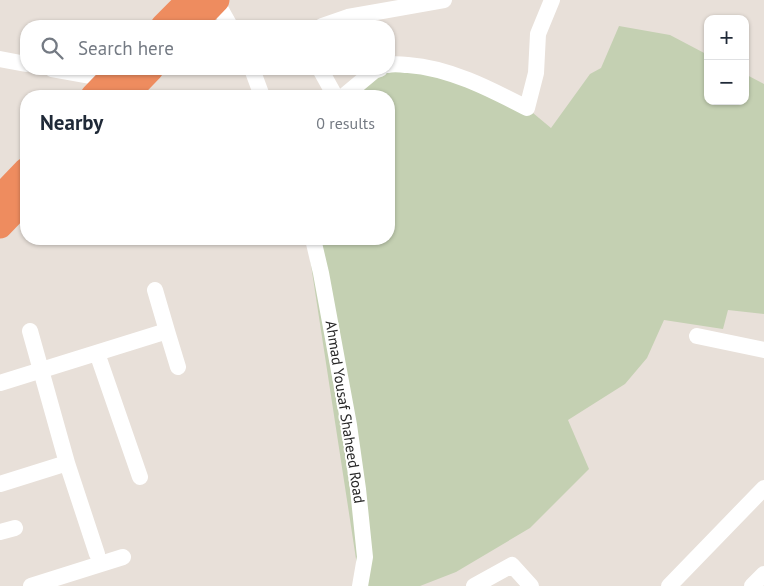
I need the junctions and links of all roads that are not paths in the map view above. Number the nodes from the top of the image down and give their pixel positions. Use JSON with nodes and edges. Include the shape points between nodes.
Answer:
{"nodes":[{"id":1,"x":189,"y":0,"type":"edge"},
{"id":2,"x":444,"y":0,"type":"edge"},
{"id":3,"x":552,"y":0,"type":"edge"},
{"id":4,"x":216,"y":1,"type":"edge"},
{"id":5,"x":165,"y":17,"type":"edge"},
{"id":6,"x":198,"y":20,"type":"edge"},
{"id":7,"x":227,"y":20,"type":"edge"},
{"id":8,"x":339,"y":20,"type":"edge"},
{"id":9,"x":0,"y":59,"type":"edge"},
{"id":10,"x":20,"y":63,"type":"edge"},
{"id":11,"x":395,"y":64,"type":"edge"},
{"id":12,"x":74,"y":75,"type":"edge"},
{"id":13,"x":136,"y":75,"type":"edge"},
{"id":14,"x":254,"y":75,"type":"edge"},
{"id":15,"x":323,"y":75,"type":"edge"},
{"id":16,"x":369,"y":75,"type":"edge"},
{"id":17,"x":111,"y":85,"type":"edge"},
{"id":18,"x":260,"y":90,"type":"edge"},
{"id":19,"x":332,"y":90,"type":"edge"},
{"id":20,"x":351,"y":90,"type":"edge"},
{"id":21,"x":20,"y":176,"type":"edge"},
{"id":22,"x":0,"y":197,"type":"edge"},
{"id":23,"x":20,"y":205,"type":"edge"},
{"id":24,"x":0,"y":226,"type":"edge"},
{"id":25,"x":315,"y":245,"type":"edge"},
{"id":26,"x":155,"y":290,"type":"dead end"},
{"id":27,"x":30,"y":331,"type":"dead end"},
{"id":28,"x":166,"y":331,"type":"junction"},
{"id":29,"x":697,"y":336,"type":"dead end"},
{"id":30,"x":764,"y":350,"type":"edge"},
{"id":31,"x":97,"y":353,"type":"junction"},
{"id":32,"x":178,"y":367,"type":"dead end"},
{"id":33,"x":41,"y":370,"type":"junction"},
{"id":34,"x":0,"y":383,"type":"edge"},
{"id":35,"x":67,"y":463,"type":"junction"},
{"id":36,"x":140,"y":477,"type":"dead end"},
{"id":37,"x":0,"y":484,"type":"edge"},
{"id":38,"x":764,"y":488,"type":"edge"},
{"id":39,"x":97,"y":554,"type":"dead end"},
{"id":40,"x":123,"y":557,"type":"dead end"},
{"id":41,"x":764,"y":574,"type":"edge"},
{"id":42,"x":31,"y":586,"type":"edge"},
{"id":43,"x":360,"y":586,"type":"edge"},
{"id":44,"x":474,"y":586,"type":"edge"},
{"id":45,"x":531,"y":586,"type":"edge"},
{"id":46,"x":669,"y":586,"type":"edge"},
{"id":47,"x":752,"y":586,"type":"edge"}],
"edges":[{"from":1,"to":5,"type":"highway"},
{"from":2,"to":8,"type":"street"},
{"from":3,"to":11,"type":"street","via":[[538,34],[536,73],[528,108],[437,69]]},
{"from":4,"to":6,"type":"highway"},
{"from":4,"to":7,"type":"street"},
{"from":9,"to":10,"type":"street"},
{"from":12,"to":17,"type":"street"},
{"from":13,"to":17,"type":"highway"},
{"from":14,"to":18,"type":"street"},
{"from":15,"to":19,"type":"street"},
{"from":16,"to":20,"type":"street"},
{"from":21,"to":22,"type":"highway"},
{"from":23,"to":24,"type":"highway"},
{"from":25,"to":43,"type":"street","name":"Ahmad Yousaf Shaheed Road","via":[[346,406],[358,489],[365,557]]},
{"from":26,"to":28,"type":"street"},
{"from":27,"to":33,"type":"street"},
{"from":28,"to":31,"type":"street"},
{"from":28,"to":32,"type":"street"},
{"from":29,"to":30,"type":"street"},
{"from":31,"to":33,"type":"street"},
{"from":31,"to":36,"type":"street"},
{"from":33,"to":34,"type":"street"},
{"from":33,"to":35,"type":"street"},
{"from":35,"to":37,"type":"street"},
{"from":35,"to":39,"type":"street"},
{"from":38,"to":46,"type":"street"},
{"from":40,"to":42,"type":"street"},
{"from":41,"to":47,"type":"street"},
{"from":44,"to":45,"type":"street","via":[[512,564]]}]}
